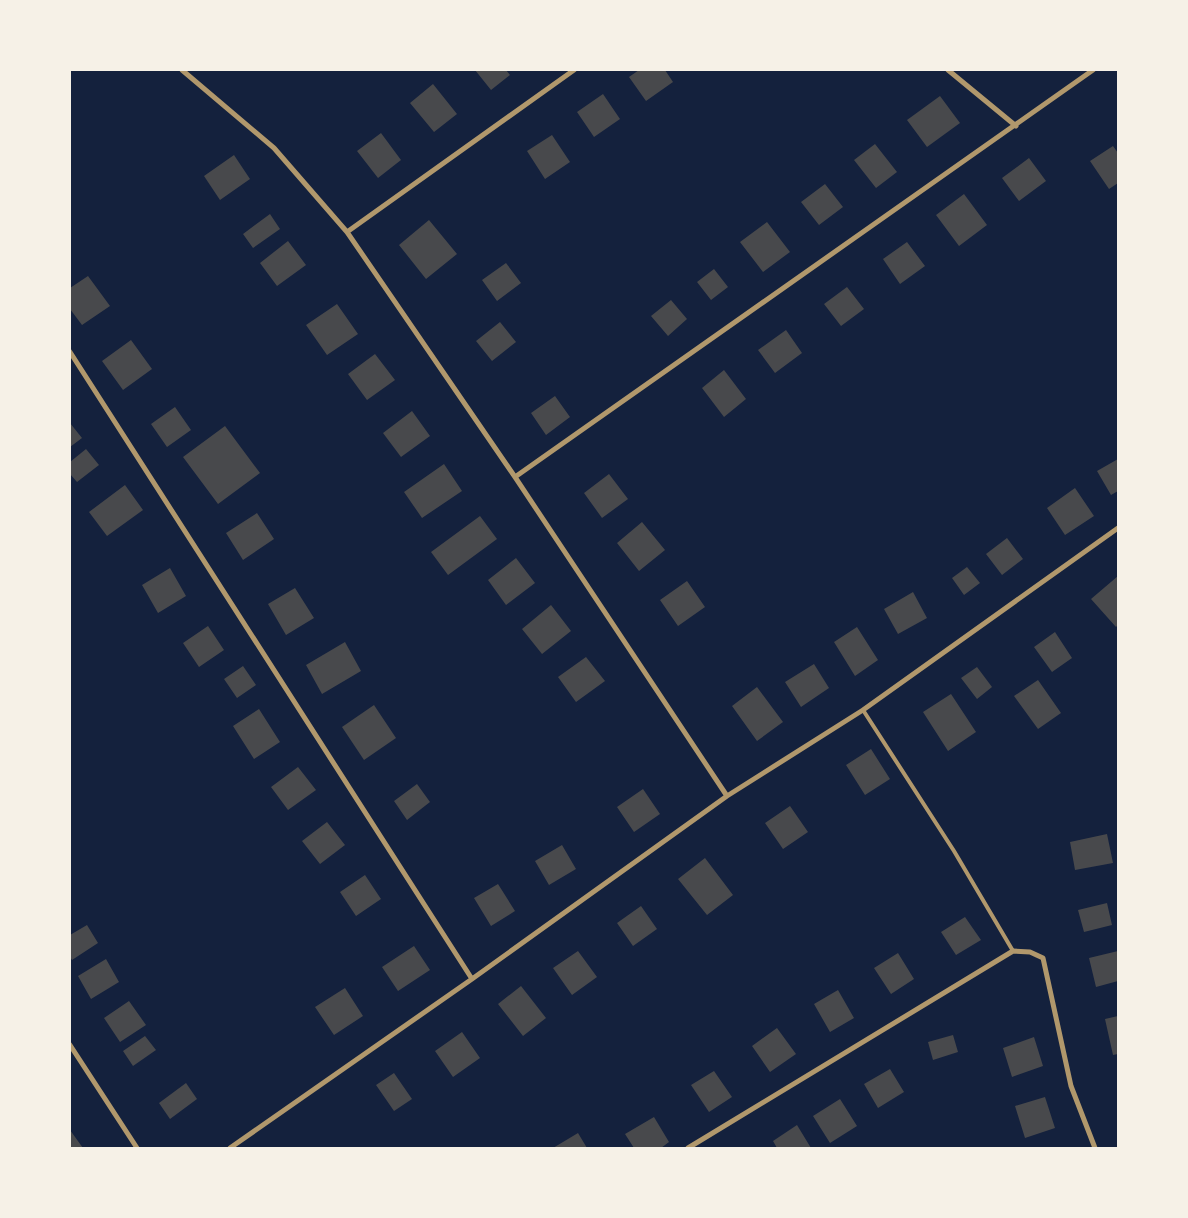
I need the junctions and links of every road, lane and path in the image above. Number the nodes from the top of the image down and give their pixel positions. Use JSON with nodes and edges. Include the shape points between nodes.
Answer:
{"nodes":[{"id":1,"x":182,"y":70,"type":"edge"},
{"id":2,"x":574,"y":70,"type":"edge"},
{"id":3,"x":948,"y":70,"type":"edge"},
{"id":4,"x":1093,"y":70,"type":"edge"},
{"id":5,"x":1016,"y":126,"type":"junction"},
{"id":6,"x":347,"y":232,"type":"junction"},
{"id":7,"x":70,"y":352,"type":"edge"},
{"id":8,"x":515,"y":478,"type":"junction"},
{"id":9,"x":1118,"y":528,"type":"edge"},
{"id":10,"x":863,"y":710,"type":"junction"},
{"id":11,"x":727,"y":796,"type":"junction"},
{"id":12,"x":1013,"y":951,"type":"junction"},
{"id":13,"x":472,"y":979,"type":"junction"},
{"id":14,"x":70,"y":1046,"type":"edge"},
{"id":15,"x":137,"y":1148,"type":"edge"},
{"id":16,"x":230,"y":1148,"type":"edge"},
{"id":17,"x":688,"y":1148,"type":"edge"},
{"id":18,"x":1095,"y":1148,"type":"edge"}],
"edges":[{"from":1,"to":6,"type":"street","via":[[274,148]]},
{"from":2,"to":6,"type":"street"},
{"from":3,"to":5,"type":"street"},
{"from":4,"to":5,"type":"street"},
{"from":5,"to":8,"type":"street"},
{"from":6,"to":8,"type":"street"},
{"from":7,"to":13,"type":"street"},
{"from":8,"to":11,"type":"street"},
{"from":9,"to":10,"type":"street"},
{"from":10,"to":11,"type":"street"},
{"from":10,"to":12,"type":"lane","via":[[954,851]]},
{"from":11,"to":13,"type":"street"},
{"from":12,"to":17,"type":"street"},
{"from":12,"to":18,"type":"street","via":[[1030,952],[1043,958],[1071,1086]]},
{"from":13,"to":16,"type":"street"},
{"from":14,"to":15,"type":"street"}]}
